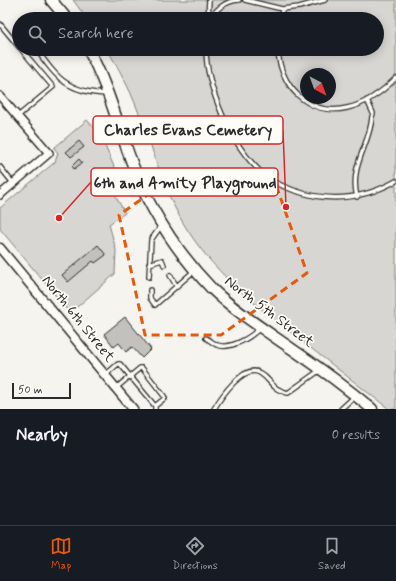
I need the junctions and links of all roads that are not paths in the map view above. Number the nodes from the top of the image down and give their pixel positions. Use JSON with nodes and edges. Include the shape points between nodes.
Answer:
{"nodes":[{"id":1,"x":51,"y":0,"type":"edge"},
{"id":2,"x":209,"y":0,"type":"edge"},
{"id":3,"x":238,"y":0,"type":"edge"},
{"id":4,"x":245,"y":0,"type":"edge"},
{"id":5,"x":325,"y":0,"type":"edge"},
{"id":6,"x":255,"y":1,"type":"edge"},
{"id":7,"x":282,"y":10,"type":"joint"},
{"id":8,"x":57,"y":12,"type":"edge"},
{"id":9,"x":208,"y":12,"type":"edge"},
{"id":10,"x":215,"y":12,"type":"edge"},
{"id":11,"x":0,"y":24,"type":"edge"},
{"id":12,"x":12,"y":38,"type":"edge"},
{"id":13,"x":27,"y":56,"type":"edge"},
{"id":14,"x":41,"y":56,"type":"edge"},
{"id":15,"x":92,"y":56,"type":"edge"},
{"id":16,"x":206,"y":56,"type":"edge"},
{"id":17,"x":278,"y":56,"type":"edge"},
{"id":18,"x":396,"y":78,"type":"edge"},
{"id":19,"x":109,"y":95,"type":"junction"},
{"id":20,"x":0,"y":96,"type":"edge"},
{"id":21,"x":367,"y":100,"type":"junction"},
{"id":22,"x":18,"y":116,"type":"junction"},
{"id":23,"x":0,"y":168,"type":"edge"},
{"id":24,"x":396,"y":181,"type":"edge"},
{"id":25,"x":13,"y":183,"type":"junction"},
{"id":26,"x":0,"y":195,"type":"edge"},
{"id":27,"x":357,"y":197,"type":"junction"},
{"id":28,"x":162,"y":225,"type":"junction"},
{"id":29,"x":0,"y":248,"type":"edge"},
{"id":30,"x":149,"y":264,"type":"junction"},
{"id":31,"x":164,"y":265,"type":"dead end"},
{"id":32,"x":195,"y":270,"type":"junction"},
{"id":33,"x":170,"y":275,"type":"dead end"},
{"id":34,"x":149,"y":277,"type":"dead end"},
{"id":35,"x":177,"y":287,"type":"junction"},
{"id":36,"x":150,"y":290,"type":"dead end"},
{"id":37,"x":261,"y":327,"type":"junction"},
{"id":38,"x":206,"y":338,"type":"dead end"},
{"id":39,"x":321,"y":369,"type":"junction"},
{"id":40,"x":105,"y":375,"type":"junction"},
{"id":41,"x":130,"y":376,"type":"junction"},
{"id":42,"x":116,"y":388,"type":"junction"},
{"id":43,"x":356,"y":396,"type":"junction"},
{"id":44,"x":155,"y":407,"type":"edge"},
{"id":45,"x":133,"y":409,"type":"edge"},
{"id":46,"x":214,"y":409,"type":"edge"},
{"id":47,"x":341,"y":409,"type":"edge"},
{"id":48,"x":372,"y":409,"type":"edge"}],
"edges":[{"from":1,"to":8,"type":"main road"},
{"from":2,"to":9,"type":"lane"},
{"from":3,"to":10,"type":"lane","via":[[222,5]]},
{"from":4,"to":6,"type":"lane"},
{"from":5,"to":7,"type":"lane"},
{"from":6,"to":7,"type":"lane"},
{"from":11,"to":12,"type":"lane"},
{"from":13,"to":22,"type":"lane","via":[[53,87]]},
{"from":14,"to":19,"type":"lane","via":[[67,84],[90,93]]},
{"from":15,"to":19,"type":"main road","name":"North 5th Street"},
{"from":16,"to":27,"type":"lane","via":[[214,95],[226,122],[240,148],[256,167],[275,182],[299,192],[329,198]]},
{"from":17,"to":21,"type":"lane","via":[[286,80],[295,93],[307,103],[335,110]]},
{"from":18,"to":21,"type":"lane"},
{"from":19,"to":28,"type":"main road","name":"North 5th Street","via":[[136,175]]},
{"from":20,"to":22,"type":"street"},
{"from":21,"to":27,"type":"lane","via":[[373,112],[355,175]]},
{"from":22,"to":25,"type":"street","via":[[49,153]]},
{"from":23,"to":25,"type":"lane"},
{"from":24,"to":27,"type":"lane"},
{"from":25,"to":26,"type":"street"},
{"from":28,"to":30,"type":"lane","via":[[151,240]]},
{"from":28,"to":32,"type":"main road","name":"North 5th Street"},
{"from":29,"to":40,"type":"street","name":"North 6th Street"},
{"from":30,"to":31,"type":"lane","via":[[162,260]]},
{"from":30,"to":34,"type":"lane"},
{"from":32,"to":35,"type":"lane"},
{"from":32,"to":37,"type":"main road","name":"North 5th Street","via":[[233,307]]},
{"from":33,"to":35,"type":"lane"},
{"from":35,"to":36,"type":"lane","via":[[155,305],[150,298]]},
{"from":37,"to":38,"type":"lane","via":[[243,341],[231,344],[217,345]]},
{"from":37,"to":39,"type":"main road","name":"North 5th Street"},
{"from":39,"to":43,"type":"main road","name":"North 5th Street"},
{"from":39,"to":46,"type":"lane","via":[[288,393],[277,390],[260,373],[246,372],[223,394]]},
{"from":40,"to":41,"type":"lane","via":[[120,364]]},
{"from":40,"to":42,"type":"street","name":"North 6th Street"},
{"from":41,"to":42,"type":"lane"},
{"from":41,"to":44,"type":"lane"},
{"from":41,"to":44,"type":"lane","via":[[142,368],[165,398]]},
{"from":42,"to":45,"type":"street","name":"North 6th Street"},
{"from":43,"to":47,"type":"lane"},
{"from":43,"to":48,"type":"main road","name":"North 5th Street"}]}
